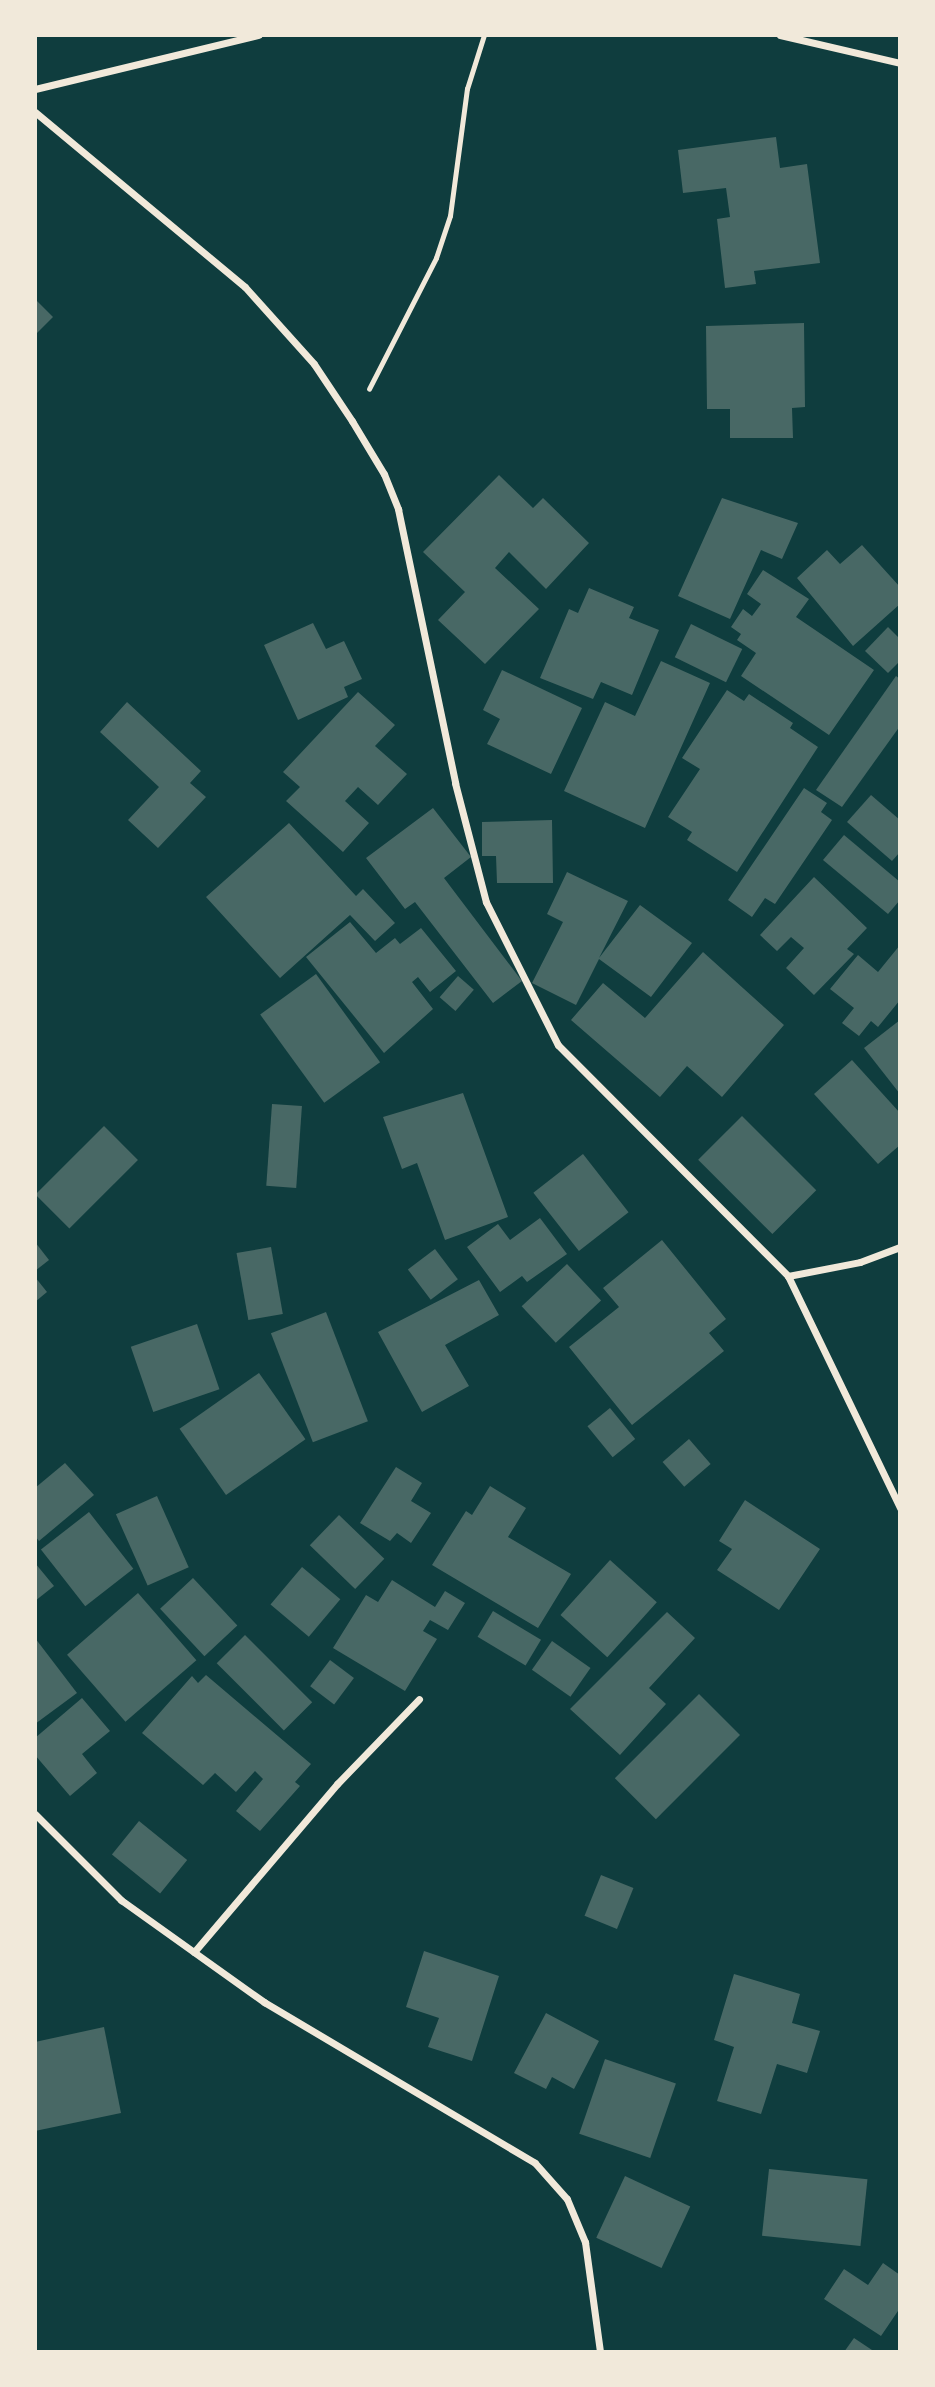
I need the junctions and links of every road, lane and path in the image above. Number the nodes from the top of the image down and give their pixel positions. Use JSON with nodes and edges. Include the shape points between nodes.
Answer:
{"nodes":[{"id":1,"x":259,"y":35,"type":"edge"},
{"id":2,"x":484,"y":35,"type":"edge"},
{"id":3,"x":780,"y":35,"type":"edge"},
{"id":4,"x":900,"y":63,"type":"edge"},
{"id":5,"x":35,"y":89,"type":"edge"},
{"id":6,"x":35,"y":112,"type":"edge"},
{"id":7,"x":352,"y":421,"type":"junction"},
{"id":8,"x":900,"y":1247,"type":"edge"},
{"id":9,"x":788,"y":1276,"type":"junction"},
{"id":10,"x":900,"y":1508,"type":"edge"},
{"id":11,"x":419,"y":1699,"type":"dead end"},
{"id":12,"x":35,"y":1814,"type":"edge"},
{"id":13,"x":194,"y":1952,"type":"junction"},
{"id":14,"x":600,"y":2352,"type":"edge"}],
"edges":[{"from":1,"to":5,"type":"street"},
{"from":2,"to":7,"type":"path","via":[[467,89],[450,216],[443,237]]},
{"from":3,"to":4,"type":"street"},
{"from":6,"to":7,"type":"street","via":[[245,287],[314,363]]},
{"from":7,"to":9,"type":"street","via":[[384,474],[398,509],[455,783],[486,902],[558,1045]]},
{"from":8,"to":9,"type":"street","via":[[860,1262]]},
{"from":9,"to":10,"type":"street"},
{"from":11,"to":13,"type":"street","via":[[337,1784]]},
{"from":12,"to":13,"type":"street","via":[[121,1900]]},
{"from":13,"to":14,"type":"street","via":[[264,2002],[535,2163],[567,2199],[585,2242]]}]}
